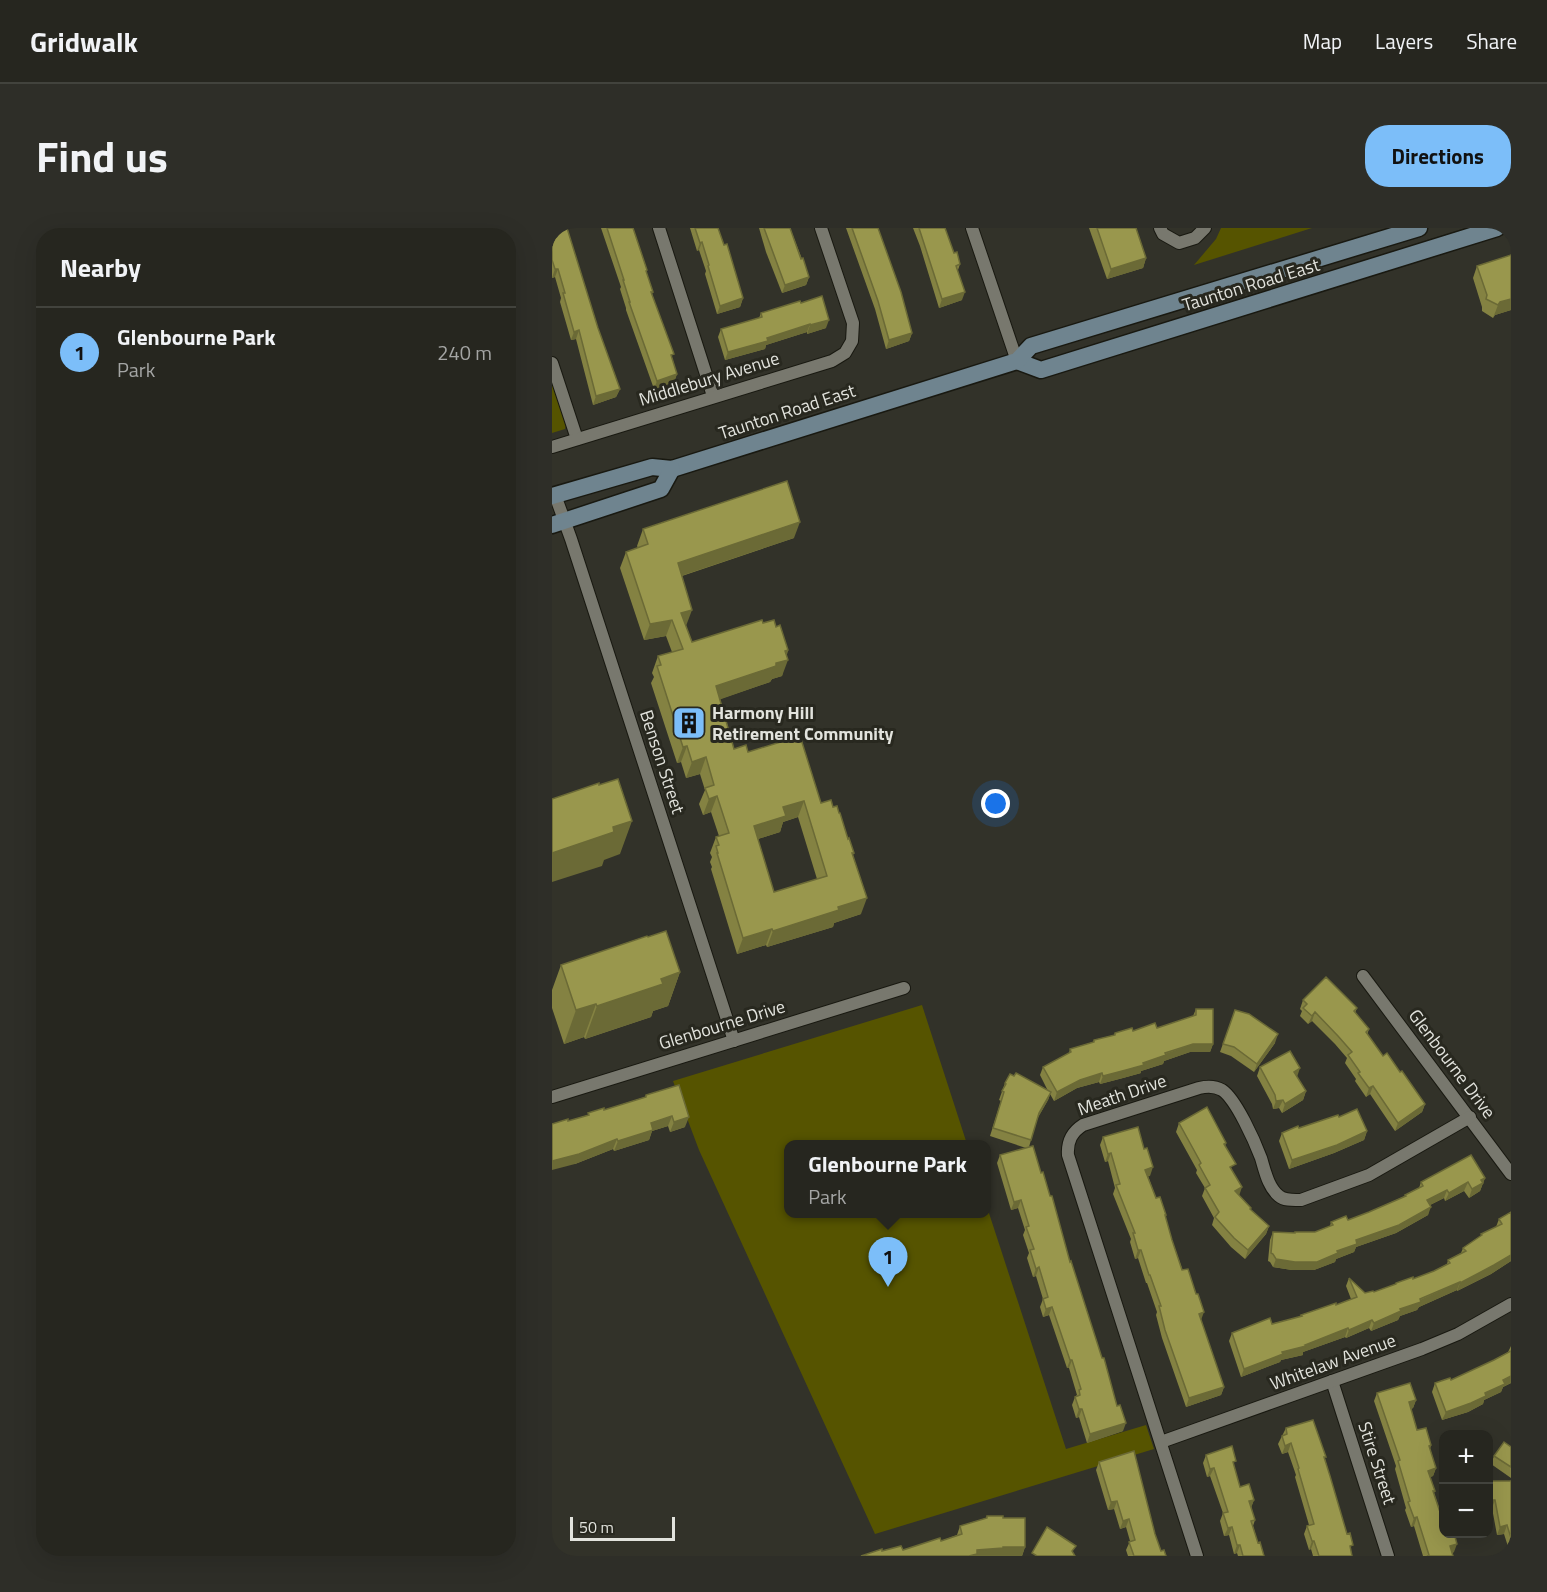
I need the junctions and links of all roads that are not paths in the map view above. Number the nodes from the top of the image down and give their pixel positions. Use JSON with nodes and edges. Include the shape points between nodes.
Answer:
{"nodes":[{"id":1,"x":659,"y":228,"type":"edge"},
{"id":2,"x":820,"y":228,"type":"edge"},
{"id":3,"x":972,"y":228,"type":"edge"},
{"id":4,"x":1160,"y":228,"type":"edge"},
{"id":5,"x":1204,"y":228,"type":"edge"},
{"id":6,"x":1419,"y":228,"type":"edge"},
{"id":7,"x":1497,"y":228,"type":"edge"},
{"id":8,"x":1511,"y":232,"type":"edge"},
{"id":9,"x":1467,"y":237,"type":"junction"},
{"id":10,"x":1017,"y":361,"type":"junction"},
{"id":11,"x":552,"y":363,"type":"edge"},
{"id":12,"x":713,"y":396,"type":"junction"},
{"id":13,"x":577,"y":439,"type":"junction"},
{"id":14,"x":552,"y":447,"type":"edge"},
{"id":15,"x":672,"y":469,"type":"junction"},
{"id":16,"x":554,"y":496,"type":"edge"},
{"id":17,"x":558,"y":523,"type":"edge"},
{"id":18,"x":1363,"y":976,"type":"dead end"},
{"id":19,"x":904,"y":988,"type":"dead end"},
{"id":20,"x":734,"y":1041,"type":"junction"},
{"id":21,"x":552,"y":1097,"type":"edge"},
{"id":22,"x":1470,"y":1117,"type":"junction"},
{"id":23,"x":1511,"y":1174,"type":"edge"},
{"id":24,"x":1511,"y":1304,"type":"edge"},
{"id":25,"x":1332,"y":1381,"type":"junction"},
{"id":26,"x":1161,"y":1442,"type":"junction"},
{"id":27,"x":1197,"y":1556,"type":"edge"},
{"id":28,"x":1388,"y":1556,"type":"edge"}],
"edges":[{"from":1,"to":12,"type":"street"},
{"from":2,"to":12,"type":"street","name":"Middlebury Avenue","via":[[853,323],[852,341],[845,353],[832,361]]},
{"from":3,"to":10,"type":"street"},
{"from":4,"to":5,"type":"street","via":[[1179,243],[1196,238]]},
{"from":6,"to":10,"type":"main road","name":"Taunton Road East","via":[[1031,346]]},
{"from":7,"to":9,"type":"main road","name":"Taunton Road East"},
{"from":8,"to":9,"type":"main road"},
{"from":9,"to":10,"type":"main road","name":"Taunton Road East","via":[[1041,370]]},
{"from":10,"to":15,"type":"main road","name":"Taunton Road East"},
{"from":11,"to":13,"type":"street"},
{"from":12,"to":13,"type":"street","name":"Middlebury Avenue"},
{"from":13,"to":14,"type":"street","name":"Middlebury Avenue"},
{"from":15,"to":16,"type":"main road","name":"Taunton Road East","via":[[652,466]]},
{"from":15,"to":17,"type":"main road","via":[[661,489]]},
{"from":16,"to":17,"type":"street","name":"Benson Street"},
{"from":17,"to":20,"type":"street","name":"Benson Street"},
{"from":18,"to":22,"type":"street","name":"Glenbourne Drive"},
{"from":19,"to":20,"type":"street","name":"Glenbourne Drive"},
{"from":20,"to":21,"type":"street","name":"Glenbourne Drive"},
{"from":22,"to":23,"type":"street","name":"Glenbourne Drive"},
{"from":22,"to":26,"type":"street","name":"Meath Drive","via":[[1368,1175],[1301,1200],[1283,1198],[1274,1191],[1237,1110],[1227,1094],[1217,1088],[1178,1095],[1083,1125],[1073,1133],[1068,1155]]},
{"from":24,"to":25,"type":"street","name":"Whitelaw Avenue","via":[[1442,1341]]},
{"from":25,"to":26,"type":"street","name":"Whitelaw Avenue"},
{"from":25,"to":28,"type":"street","name":"Stire Street"},
{"from":26,"to":27,"type":"street","name":"Meath Drive"}]}
